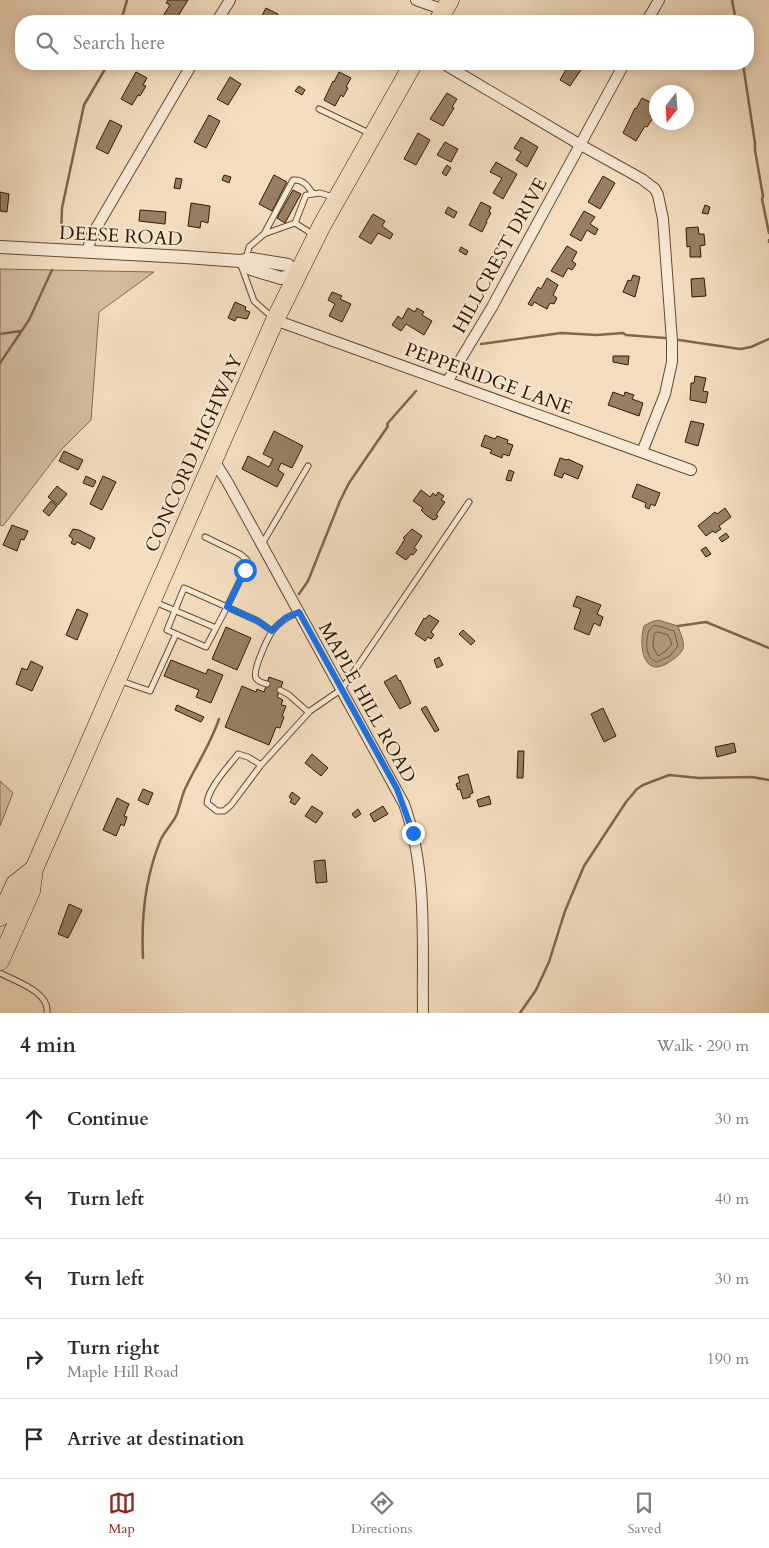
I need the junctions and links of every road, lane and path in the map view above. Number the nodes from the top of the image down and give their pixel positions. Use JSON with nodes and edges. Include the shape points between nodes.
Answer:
{"nodes":[{"id":1,"x":230,"y":0,"type":"edge"},
{"id":2,"x":416,"y":0,"type":"edge"},
{"id":3,"x":659,"y":0,"type":"edge"},
{"id":4,"x":444,"y":11,"type":"edge"},
{"id":5,"x":221,"y":15,"type":"edge"},
{"id":6,"x":650,"y":15,"type":"edge"},
{"id":7,"x":189,"y":70,"type":"edge"},
{"id":8,"x":409,"y":70,"type":"edge"},
{"id":9,"x":454,"y":70,"type":"edge"},
{"id":10,"x":621,"y":70,"type":"edge"},
{"id":11,"x":319,"y":109,"type":"dead end"},
{"id":12,"x":372,"y":134,"type":"junction"},
{"id":13,"x":579,"y":144,"type":"junction"},
{"id":14,"x":313,"y":194,"type":"junction"},
{"id":15,"x":336,"y":198,"type":"junction"},
{"id":16,"x":295,"y":223,"type":"junction"},
{"id":17,"x":264,"y":234,"type":"junction"},
{"id":18,"x":316,"y":236,"type":"junction"},
{"id":19,"x":0,"y":247,"type":"edge"},
{"id":20,"x":87,"y":252,"type":"junction"},
{"id":21,"x":243,"y":261,"type":"junction"},
{"id":22,"x":297,"y":274,"type":"junction"},
{"id":23,"x":275,"y":320,"type":"junction"},
{"id":24,"x":447,"y":382,"type":"junction"},
{"id":25,"x":642,"y":452,"type":"junction"},
{"id":26,"x":213,"y":459,"type":"junction"},
{"id":27,"x":308,"y":466,"type":"dead end"},
{"id":28,"x":691,"y":470,"type":"dead end"},
{"id":29,"x":469,"y":502,"type":"dead end"},
{"id":30,"x":204,"y":537,"type":"dead end"},
{"id":31,"x":262,"y":545,"type":"junction"},
{"id":32,"x":152,"y":601,"type":"junction"},
{"id":33,"x":227,"y":607,"type":"junction"},
{"id":34,"x":174,"y":610,"type":"junction"},
{"id":35,"x":299,"y":612,"type":"junction"},
{"id":36,"x":216,"y":628,"type":"junction"},
{"id":37,"x":272,"y":631,"type":"junction"},
{"id":38,"x":176,"y":634,"type":"junction"},
{"id":39,"x":118,"y":680,"type":"junction"},
{"id":40,"x":266,"y":684,"type":"dead end"},
{"id":41,"x":342,"y":689,"type":"junction"},
{"id":42,"x":280,"y":690,"type":"dead end"},
{"id":43,"x":310,"y":711,"type":"junction"},
{"id":44,"x":261,"y":765,"type":"junction"},
{"id":45,"x":34,"y":869,"type":"junction"},
{"id":46,"x":0,"y":917,"type":"edge"},
{"id":47,"x":0,"y":962,"type":"edge"},
{"id":48,"x":0,"y":973,"type":"edge"},
{"id":49,"x":47,"y":1013,"type":"edge"},
{"id":50,"x":423,"y":1013,"type":"edge"}],
"edges":[{"from":1,"to":5,"type":"street"},
{"from":2,"to":4,"type":"street"},
{"from":3,"to":6,"type":"street"},
{"from":7,"to":20,"type":"street","via":[[92,236]]},
{"from":8,"to":12,"type":"highway","name":"CONCORD HIGHWAY"},
{"from":9,"to":13,"type":"street"},
{"from":10,"to":13,"type":"street","name":"HILLCREST DRIVE"},
{"from":11,"to":12,"type":"lane"},
{"from":12,"to":15,"type":"highway","name":"CONCORD HIGHWAY"},
{"from":13,"to":24,"type":"street","name":"HILLCREST DRIVE","via":[[492,307]]},
{"from":13,"to":25,"type":"street","via":[[655,189],[663,218],[672,362],[665,394]]},
{"from":14,"to":15,"type":"lane"},
{"from":14,"to":16,"type":"lane","via":[[306,195]]},
{"from":14,"to":17,"type":"lane","via":[[308,186],[294,180]]},
{"from":15,"to":18,"type":"highway","name":"CONCORD HIGHWAY"},
{"from":16,"to":17,"type":"lane"},
{"from":16,"to":18,"type":"lane"},
{"from":17,"to":21,"type":"lane","via":[[249,247]]},
{"from":18,"to":22,"type":"highway","name":"CONCORD HIGHWAY"},
{"from":19,"to":20,"type":"street","name":"DEESE ROAD"},
{"from":20,"to":21,"type":"street","name":"DEESE ROAD"},
{"from":21,"to":22,"type":"street","name":"DEESE ROAD","via":[[252,259],[288,264]]},
{"from":21,"to":23,"type":"lane","via":[[254,301]]},
{"from":22,"to":23,"type":"highway","name":"CONCORD HIGHWAY"},
{"from":23,"to":24,"type":"street","name":"PEPPERIDGE LANE"},
{"from":23,"to":26,"type":"highway","name":"CONCORD HIGHWAY"},
{"from":24,"to":25,"type":"street","name":"PEPPERIDGE LANE"},
{"from":25,"to":28,"type":"street","name":"PEPPERIDGE LANE"},
{"from":26,"to":31,"type":"street","name":"MAPLE HILL ROAD"},
{"from":26,"to":32,"type":"highway","name":"CONCORD HIGHWAY"},
{"from":27,"to":31,"type":"lane"},
{"from":29,"to":41,"type":"lane"},
{"from":30,"to":33,"type":"lane","via":[[247,560]]},
{"from":31,"to":35,"type":"street","name":"MAPLE HILL ROAD"},
{"from":32,"to":34,"type":"lane"},
{"from":32,"to":39,"type":"highway","name":"CONCORD HIGHWAY"},
{"from":33,"to":34,"type":"lane","via":[[184,588]]},
{"from":33,"to":36,"type":"lane"},
{"from":33,"to":37,"type":"lane"},
{"from":34,"to":36,"type":"lane"},
{"from":34,"to":38,"type":"lane","via":[[166,630]]},
{"from":35,"to":37,"type":"lane","via":[[285,618]]},
{"from":35,"to":41,"type":"street","name":"MAPLE HILL ROAD"},
{"from":36,"to":38,"type":"lane","via":[[206,647]]},
{"from":37,"to":40,"type":"lane","via":[[255,670],[256,678]]},
{"from":38,"to":39,"type":"lane","via":[[150,691]]},
{"from":39,"to":45,"type":"highway","name":"CONCORD HIGHWAY"},
{"from":41,"to":43,"type":"lane"},
{"from":41,"to":50,"type":"street","name":"MAPLE HILL ROAD","via":[[397,789],[415,838],[420,886]]},
{"from":42,"to":43,"type":"lane"},
{"from":43,"to":44,"type":"lane"},
{"from":44,"to":44,"type":"lane","via":[[224,811],[217,811],[207,802],[221,775],[238,754]]},
{"from":45,"to":46,"type":"highway","name":"CONCORD HIGHWAY","via":[[15,884]]},
{"from":45,"to":47,"type":"highway","name":"CONCORD HIGHWAY","via":[[31,891]]},
{"from":48,"to":49,"type":"lane","via":[[38,994],[46,1002]]}]}
